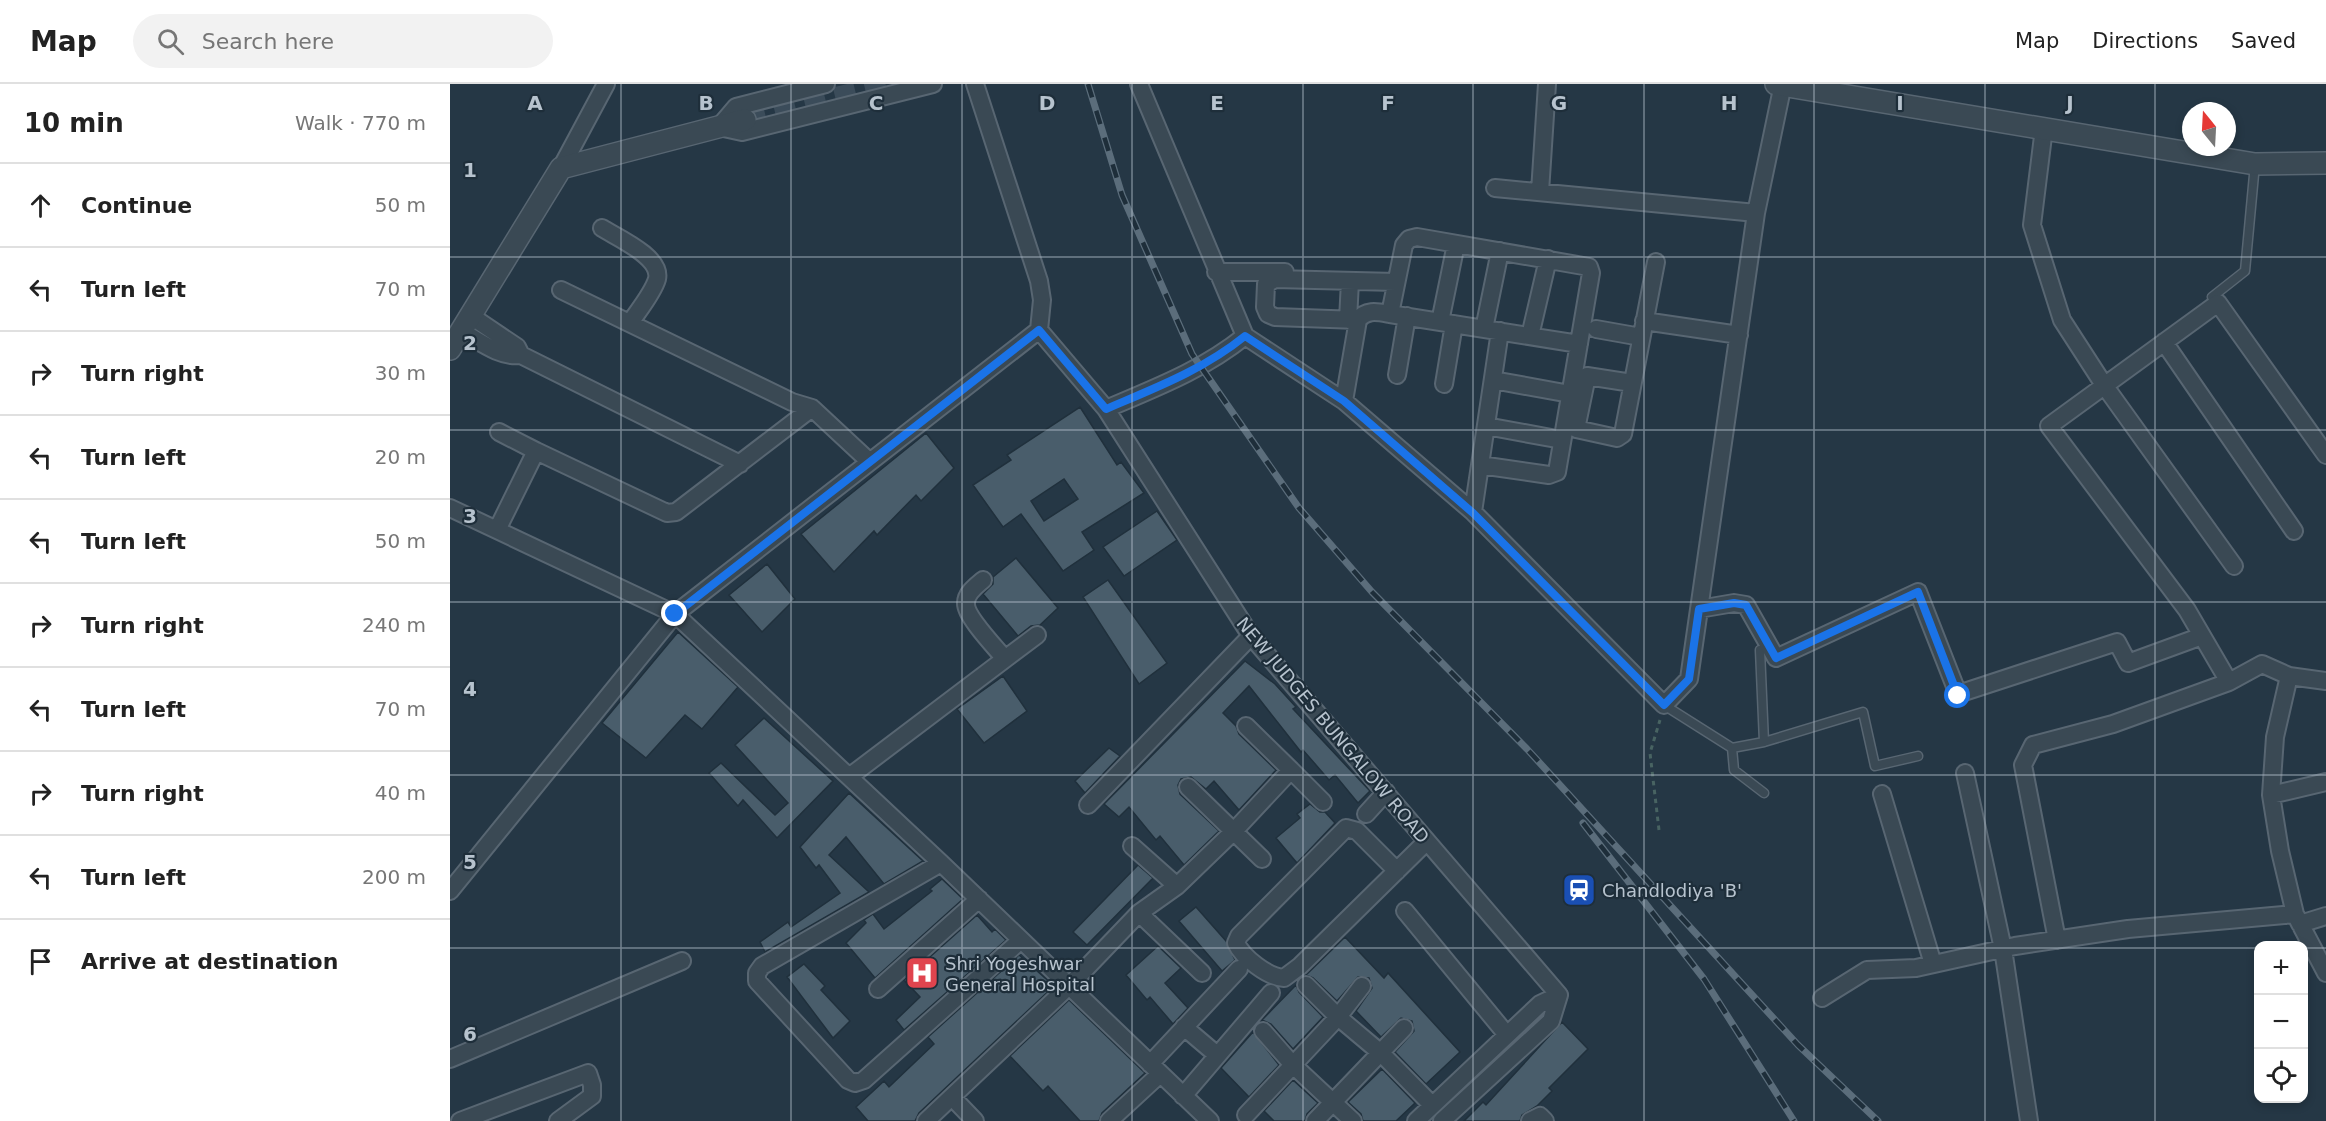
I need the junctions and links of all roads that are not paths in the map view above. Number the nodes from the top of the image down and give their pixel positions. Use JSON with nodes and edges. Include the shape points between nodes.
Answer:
{"nodes":[{"id":1,"x":606,"y":84,"type":"edge"},
{"id":2,"x":826,"y":84,"type":"edge"},
{"id":3,"x":933,"y":84,"type":"edge"},
{"id":4,"x":975,"y":84,"type":"edge"},
{"id":5,"x":1139,"y":84,"type":"edge"},
{"id":6,"x":1547,"y":84,"type":"edge"},
{"id":7,"x":1776,"y":84,"type":"edge"},
{"id":8,"x":1783,"y":84,"type":"edge"},
{"id":9,"x":745,"y":120,"type":"tunnel mouth"},
{"id":10,"x":719,"y":127,"type":"junction"},
{"id":11,"x":2044,"y":128,"type":"junction"},
{"id":12,"x":2326,"y":163,"type":"edge"},
{"id":13,"x":2255,"y":164,"type":"junction"},
{"id":14,"x":561,"y":168,"type":"junction"},
{"id":15,"x":1495,"y":188,"type":"dead end"},
{"id":16,"x":1540,"y":192,"type":"junction"},
{"id":17,"x":1756,"y":213,"type":"junction"},
{"id":18,"x":602,"y":228,"type":"dead end"},
{"id":19,"x":1456,"y":244,"type":"junction"},
{"id":20,"x":1500,"y":251,"type":"junction"},
{"id":21,"x":1548,"y":259,"type":"junction"},
{"id":22,"x":1656,"y":262,"type":"dead end"},
{"id":23,"x":1216,"y":272,"type":"junction"},
{"id":24,"x":1346,"y":276,"type":"junction"},
{"id":25,"x":1396,"y":282,"type":"junction"},
{"id":26,"x":561,"y":290,"type":"dead end"},
{"id":27,"x":2212,"y":297,"type":"dead end"},
{"id":28,"x":1390,"y":314,"type":"junction"},
{"id":29,"x":1407,"y":316,"type":"junction"},
{"id":30,"x":1353,"y":320,"type":"junction"},
{"id":31,"x":630,"y":323,"type":"junction"},
{"id":32,"x":1447,"y":323,"type":"junction"},
{"id":33,"x":1596,"y":329,"type":"dead end"},
{"id":34,"x":1643,"y":329,"type":"junction"},
{"id":35,"x":1039,"y":330,"type":"junction"},
{"id":36,"x":1492,"y":330,"type":"junction"},
{"id":37,"x":461,"y":332,"type":"edge"},
{"id":38,"x":1739,"y":335,"type":"junction"},
{"id":39,"x":1245,"y":336,"type":"junction"},
{"id":40,"x":1530,"y":336,"type":"junction"},
{"id":41,"x":2164,"y":342,"type":"junction"},
{"id":42,"x":1579,"y":344,"type":"junction"},
{"id":43,"x":1398,"y":375,"type":"dead end"},
{"id":44,"x":1493,"y":380,"type":"junction"},
{"id":45,"x":1632,"y":383,"type":"dead end"},
{"id":46,"x":1444,"y":384,"type":"dead end"},
{"id":47,"x":2104,"y":385,"type":"junction"},
{"id":48,"x":1570,"y":394,"type":"junction"},
{"id":49,"x":1344,"y":401,"type":"junction"},
{"id":50,"x":812,"y":408,"type":"junction"},
{"id":51,"x":1106,"y":409,"type":"junction"},
{"id":52,"x":1486,"y":426,"type":"junction"},
{"id":53,"x":499,"y":432,"type":"dead end"},
{"id":54,"x":1562,"y":440,"type":"junction"},
{"id":55,"x":536,"y":451,"type":"junction"},
{"id":56,"x":2326,"y":455,"type":"edge"},
{"id":57,"x":870,"y":462,"type":"junction"},
{"id":58,"x":740,"y":464,"type":"junction"},
{"id":59,"x":1480,"y":465,"type":"junction"},
{"id":60,"x":450,"y":508,"type":"edge"},
{"id":61,"x":1473,"y":513,"type":"junction"},
{"id":62,"x":497,"y":530,"type":"junction"},
{"id":63,"x":2294,"y":531,"type":"dead end"},
{"id":64,"x":2234,"y":566,"type":"dead end"},
{"id":65,"x":982,"y":580,"type":"dead end"},
{"id":66,"x":1699,"y":609,"type":"junction"},
{"id":67,"x":675,"y":614,"type":"junction"},
{"id":68,"x":1037,"y":635,"type":"dead end"},
{"id":69,"x":1251,"y":636,"type":"junction"},
{"id":70,"x":2202,"y":636,"type":"junction"},
{"id":71,"x":1760,"y":650,"type":"dead end"},
{"id":72,"x":1005,"y":659,"type":"junction"},
{"id":73,"x":2289,"y":676,"type":"junction"},
{"id":74,"x":2326,"y":681,"type":"edge"},
{"id":75,"x":2229,"y":682,"type":"junction"},
{"id":76,"x":1664,"y":705,"type":"junction"},
{"id":77,"x":1246,"y":726,"type":"dead end"},
{"id":78,"x":1764,"y":742,"type":"junction"},
{"id":79,"x":1732,"y":748,"type":"junction"},
{"id":80,"x":1918,"y":756,"type":"dead end"},
{"id":81,"x":1291,"y":770,"type":"junction"},
{"id":82,"x":1965,"y":773,"type":"dead end"},
{"id":83,"x":849,"y":777,"type":"junction"},
{"id":84,"x":2326,"y":782,"type":"edge"},
{"id":85,"x":1188,"y":787,"type":"dead end"},
{"id":86,"x":1386,"y":792,"type":"junction"},
{"id":87,"x":1764,"y":793,"type":"dead end"},
{"id":88,"x":1882,"y":794,"type":"dead end"},
{"id":89,"x":2271,"y":795,"type":"junction"},
{"id":90,"x":1323,"y":802,"type":"dead end"},
{"id":91,"x":1088,"y":805,"type":"dead end"},
{"id":92,"x":1366,"y":814,"type":"dead end"},
{"id":93,"x":1234,"y":831,"type":"junction"},
{"id":94,"x":1426,"y":842,"type":"junction"},
{"id":95,"x":1132,"y":846,"type":"dead end"},
{"id":96,"x":1262,"y":859,"type":"dead end"},
{"id":97,"x":941,"y":863,"type":"junction"},
{"id":98,"x":1397,"y":871,"type":"junction"},
{"id":99,"x":1177,"y":886,"type":"junction"},
{"id":100,"x":450,"y":891,"type":"edge"},
{"id":101,"x":979,"y":899,"type":"junction"},
{"id":102,"x":1405,"y":911,"type":"dead end"},
{"id":103,"x":1139,"y":913,"type":"junction"},
{"id":104,"x":2326,"y":916,"type":"edge"},
{"id":105,"x":2298,"y":919,"type":"junction"},
{"id":106,"x":1022,"y":940,"type":"junction"},
{"id":107,"x":2057,"y":940,"type":"junction"},
{"id":108,"x":2003,"y":949,"type":"junction"},
{"id":109,"x":682,"y":961,"type":"dead end"},
{"id":110,"x":1933,"y":964,"type":"junction"},
{"id":111,"x":1239,"y":969,"type":"dead end"},
{"id":112,"x":1202,"y":973,"type":"dead end"},
{"id":113,"x":2326,"y":973,"type":"edge"},
{"id":114,"x":1306,"y":985,"type":"dead end"},
{"id":115,"x":1069,"y":986,"type":"junction"},
{"id":116,"x":1362,"y":987,"type":"dead end"},
{"id":117,"x":878,"y":988,"type":"dead end"},
{"id":118,"x":1271,"y":993,"type":"dead end"},
{"id":119,"x":1559,"y":995,"type":"junction"},
{"id":120,"x":1822,"y":998,"type":"dead end"},
{"id":121,"x":1338,"y":1017,"type":"junction"},
{"id":122,"x":1184,"y":1028,"type":"junction"},
{"id":123,"x":1404,"y":1029,"type":"dead end"},
{"id":124,"x":1263,"y":1031,"type":"dead end"},
{"id":125,"x":1507,"y":1035,"type":"junction"},
{"id":126,"x":1382,"y":1054,"type":"junction"},
{"id":127,"x":1217,"y":1055,"type":"junction"},
{"id":128,"x":450,"y":1059,"type":"edge"},
{"id":129,"x":1293,"y":1065,"type":"junction"},
{"id":130,"x":1155,"y":1069,"type":"junction"},
{"id":131,"x":1183,"y":1096,"type":"junction"},
{"id":132,"x":952,"y":1097,"type":"junction"},
{"id":133,"x":1333,"y":1102,"type":"junction"},
{"id":134,"x":1432,"y":1105,"type":"junction"},
{"id":135,"x":1246,"y":1115,"type":"dead end"},
{"id":136,"x":460,"y":1121,"type":"edge"},
{"id":137,"x":558,"y":1121,"type":"edge"},
{"id":138,"x":926,"y":1121,"type":"edge"},
{"id":139,"x":975,"y":1121,"type":"edge"},
{"id":140,"x":1109,"y":1121,"type":"edge"},
{"id":141,"x":1210,"y":1121,"type":"edge"},
{"id":142,"x":1315,"y":1121,"type":"edge"},
{"id":143,"x":1353,"y":1121,"type":"edge"},
{"id":144,"x":1416,"y":1121,"type":"edge"},
{"id":145,"x":1442,"y":1121,"type":"edge"},
{"id":146,"x":1530,"y":1121,"type":"edge"},
{"id":147,"x":1545,"y":1121,"type":"edge"},
{"id":148,"x":2029,"y":1121,"type":"edge"}],
"edges":[{"from":1,"to":14,"type":"street"},
{"from":2,"to":10,"type":"street","via":[[736,107]]},
{"from":3,"to":10,"type":"street","via":[[742,132]]},
{"from":4,"to":35,"type":"street","via":[[1040,281]]},
{"from":5,"to":23,"type":"street"},
{"from":6,"to":16,"type":"street"},
{"from":7,"to":8,"type":"street"},
{"from":8,"to":11,"type":"street"},
{"from":8,"to":17,"type":"street"},
{"from":9,"to":10,"type":"street"},
{"from":10,"to":14,"type":"street"},
{"from":11,"to":13,"type":"street"},
{"from":11,"to":47,"type":"street","via":[[2032,225],[2062,320]]},
{"from":12,"to":13,"type":"street"},
{"from":13,"to":27,"type":"lane","via":[[2245,271]]},
{"from":14,"to":37,"type":"street"},
{"from":15,"to":16,"type":"street"},
{"from":16,"to":17,"type":"street"},
{"from":17,"to":38,"type":"street"},
{"from":18,"to":31,"type":"street","via":[[652,259],[656,269],[657,280]]},
{"from":19,"to":20,"type":"street"},
{"from":19,"to":25,"type":"street","via":[[1409,239],[1404,245]]},
{"from":19,"to":32,"type":"street"},
{"from":20,"to":21,"type":"street"},
{"from":20,"to":36,"type":"street"},
{"from":21,"to":40,"type":"street"},
{"from":21,"to":42,"type":"street","via":[[1589,267]]},
{"from":22,"to":34,"type":"street"},
{"from":23,"to":24,"type":"street"},
{"from":23,"to":39,"type":"street"},
{"from":24,"to":25,"type":"street"},
{"from":24,"to":30,"type":"street"},
{"from":24,"to":30,"type":"street","via":[[1269,281],[1265,307],[1275,317]]},
{"from":25,"to":28,"type":"street"},
{"from":26,"to":31,"type":"street"},
{"from":28,"to":29,"type":"street"},
{"from":28,"to":30,"type":"street","via":[[1370,312]]},
{"from":29,"to":32,"type":"street"},
{"from":29,"to":43,"type":"street"},
{"from":30,"to":49,"type":"street"},
{"from":31,"to":50,"type":"street","via":[[792,402]]},
{"from":32,"to":36,"type":"street"},
{"from":32,"to":46,"type":"street"},
{"from":33,"to":34,"type":"street"},
{"from":34,"to":38,"type":"street"},
{"from":34,"to":45,"type":"street"},
{"from":35,"to":51,"type":"street","name":"NEW JUDGES BUNGALOW ROAD"},
{"from":35,"to":57,"type":"street"},
{"from":36,"to":40,"type":"street"},
{"from":36,"to":44,"type":"street"},
{"from":37,"to":58,"type":"street","via":[[512,356],[521,355]]},
{"from":38,"to":66,"type":"street"},
{"from":39,"to":49,"type":"street"},
{"from":39,"to":51,"type":"street","via":[[1193,371]]},
{"from":40,"to":42,"type":"street"},
{"from":41,"to":47,"type":"street"},
{"from":41,"to":56,"type":"street","via":[[2218,303]]},
{"from":41,"to":63,"type":"street"},
{"from":42,"to":48,"type":"street"},
{"from":44,"to":48,"type":"street"},
{"from":44,"to":52,"type":"street"},
{"from":47,"to":64,"type":"street"},
{"from":47,"to":70,"type":"street","via":[[2049,426],[2187,610]]},
{"from":48,"to":54,"type":"street"},
{"from":49,"to":61,"type":"street"},
{"from":50,"to":57,"type":"street"},
{"from":50,"to":58,"type":"street"},
{"from":51,"to":69,"type":"street","name":"NEW JUDGES BUNGALOW ROAD"},
{"from":52,"to":54,"type":"street"},
{"from":52,"to":59,"type":"street"},
{"from":53,"to":55,"type":"street"},
{"from":54,"to":59,"type":"street","via":[[1554,475]]},
{"from":55,"to":58,"type":"street","via":[[667,513],[676,512],[694,500]]},
{"from":55,"to":62,"type":"street"},
{"from":57,"to":67,"type":"street"},
{"from":59,"to":61,"type":"street"},
{"from":60,"to":62,"type":"street"},
{"from":61,"to":76,"type":"street"},
{"from":62,"to":67,"type":"street"},
{"from":65,"to":72,"type":"street","via":[[965,603],[969,614]]},
{"from":66,"to":70,"type":"street","via":[[1734,603],[1746,605],[1776,658],[1918,592],[1958,695],[2117,642],[2128,663]]},
{"from":66,"to":76,"type":"street","via":[[1689,679]]},
{"from":67,"to":83,"type":"street"},
{"from":67,"to":100,"type":"street"},
{"from":68,"to":72,"type":"street"},
{"from":69,"to":86,"type":"street","name":"NEW JUDGES BUNGALOW ROAD"},
{"from":69,"to":91,"type":"street"},
{"from":70,"to":75,"type":"street"},
{"from":71,"to":78,"type":"lane"},
{"from":72,"to":83,"type":"street"},
{"from":73,"to":74,"type":"street"},
{"from":73,"to":75,"type":"street","via":[[2262,664]]},
{"from":73,"to":89,"type":"street","via":[[2275,737]]},
{"from":75,"to":107,"type":"street","via":[[2113,724],[2033,745],[2023,765]]},
{"from":76,"to":79,"type":"lane"},
{"from":77,"to":81,"type":"street"},
{"from":78,"to":79,"type":"lane"},
{"from":78,"to":80,"type":"lane","via":[[1863,712],[1875,766]]},
{"from":79,"to":87,"type":"lane","via":[[1734,770]]},
{"from":81,"to":90,"type":"street"},
{"from":81,"to":93,"type":"street"},
{"from":82,"to":108,"type":"street"},
{"from":83,"to":97,"type":"street"},
{"from":84,"to":89,"type":"street"},
{"from":85,"to":93,"type":"street"},
{"from":86,"to":92,"type":"street"},
{"from":86,"to":94,"type":"street","name":"NEW JUDGES BUNGALOW ROAD"},
{"from":88,"to":110,"type":"street"},
{"from":89,"to":105,"type":"street","via":[[2280,851]]},
{"from":93,"to":96,"type":"street"},
{"from":93,"to":99,"type":"street"},
{"from":94,"to":98,"type":"street"},
{"from":94,"to":119,"type":"street","name":"NEW JUDGES BUNGALOW ROAD"},
{"from":95,"to":99,"type":"street"},
{"from":97,"to":101,"type":"street"},
{"from":97,"to":106,"type":"street","via":[[762,966],[757,973],[757,981],[848,1080],[864,1080]]},
{"from":98,"to":98,"type":"street","via":[[1357,831],[1346,828],[1236,943],[1274,978],[1284,978]]},
{"from":99,"to":103,"type":"street"},
{"from":101,"to":106,"type":"street"},
{"from":101,"to":117,"type":"street"},
{"from":102,"to":125,"type":"street"},
{"from":103,"to":112,"type":"street"},
{"from":103,"to":115,"type":"street"},
{"from":104,"to":105,"type":"street"},
{"from":105,"to":107,"type":"street","via":[[2128,929]]},
{"from":105,"to":113,"type":"street"},
{"from":106,"to":115,"type":"street"},
{"from":107,"to":108,"type":"street"},
{"from":108,"to":110,"type":"street"},
{"from":108,"to":148,"type":"street"},
{"from":109,"to":128,"type":"street"},
{"from":110,"to":120,"type":"street","via":[[1867,970]]},
{"from":111,"to":122,"type":"street"},
{"from":114,"to":121,"type":"street"},
{"from":115,"to":130,"type":"street"},
{"from":115,"to":132,"type":"street"},
{"from":116,"to":121,"type":"street"},
{"from":118,"to":127,"type":"street"},
{"from":119,"to":125,"type":"street","via":[[1540,1004]]},
{"from":119,"to":145,"type":"street","via":[[1551,1021]]},
{"from":121,"to":126,"type":"street"},
{"from":121,"to":129,"type":"street"},
{"from":122,"to":127,"type":"street"},
{"from":122,"to":130,"type":"street"},
{"from":123,"to":126,"type":"street"},
{"from":124,"to":129,"type":"street"},
{"from":125,"to":134,"type":"street"},
{"from":126,"to":133,"type":"street"},
{"from":126,"to":134,"type":"street"},
{"from":127,"to":131,"type":"street"},
{"from":129,"to":133,"type":"street"},
{"from":129,"to":135,"type":"street"},
{"from":130,"to":131,"type":"street"},
{"from":130,"to":140,"type":"street"},
{"from":131,"to":141,"type":"street"},
{"from":132,"to":138,"type":"street"},
{"from":132,"to":139,"type":"street"},
{"from":133,"to":142,"type":"street"},
{"from":133,"to":143,"type":"street"},
{"from":134,"to":144,"type":"street"},
{"from":136,"to":137,"type":"street","via":[[588,1072],[592,1096]]},
{"from":146,"to":147,"type":"street","via":[[1540,1116]]}]}
